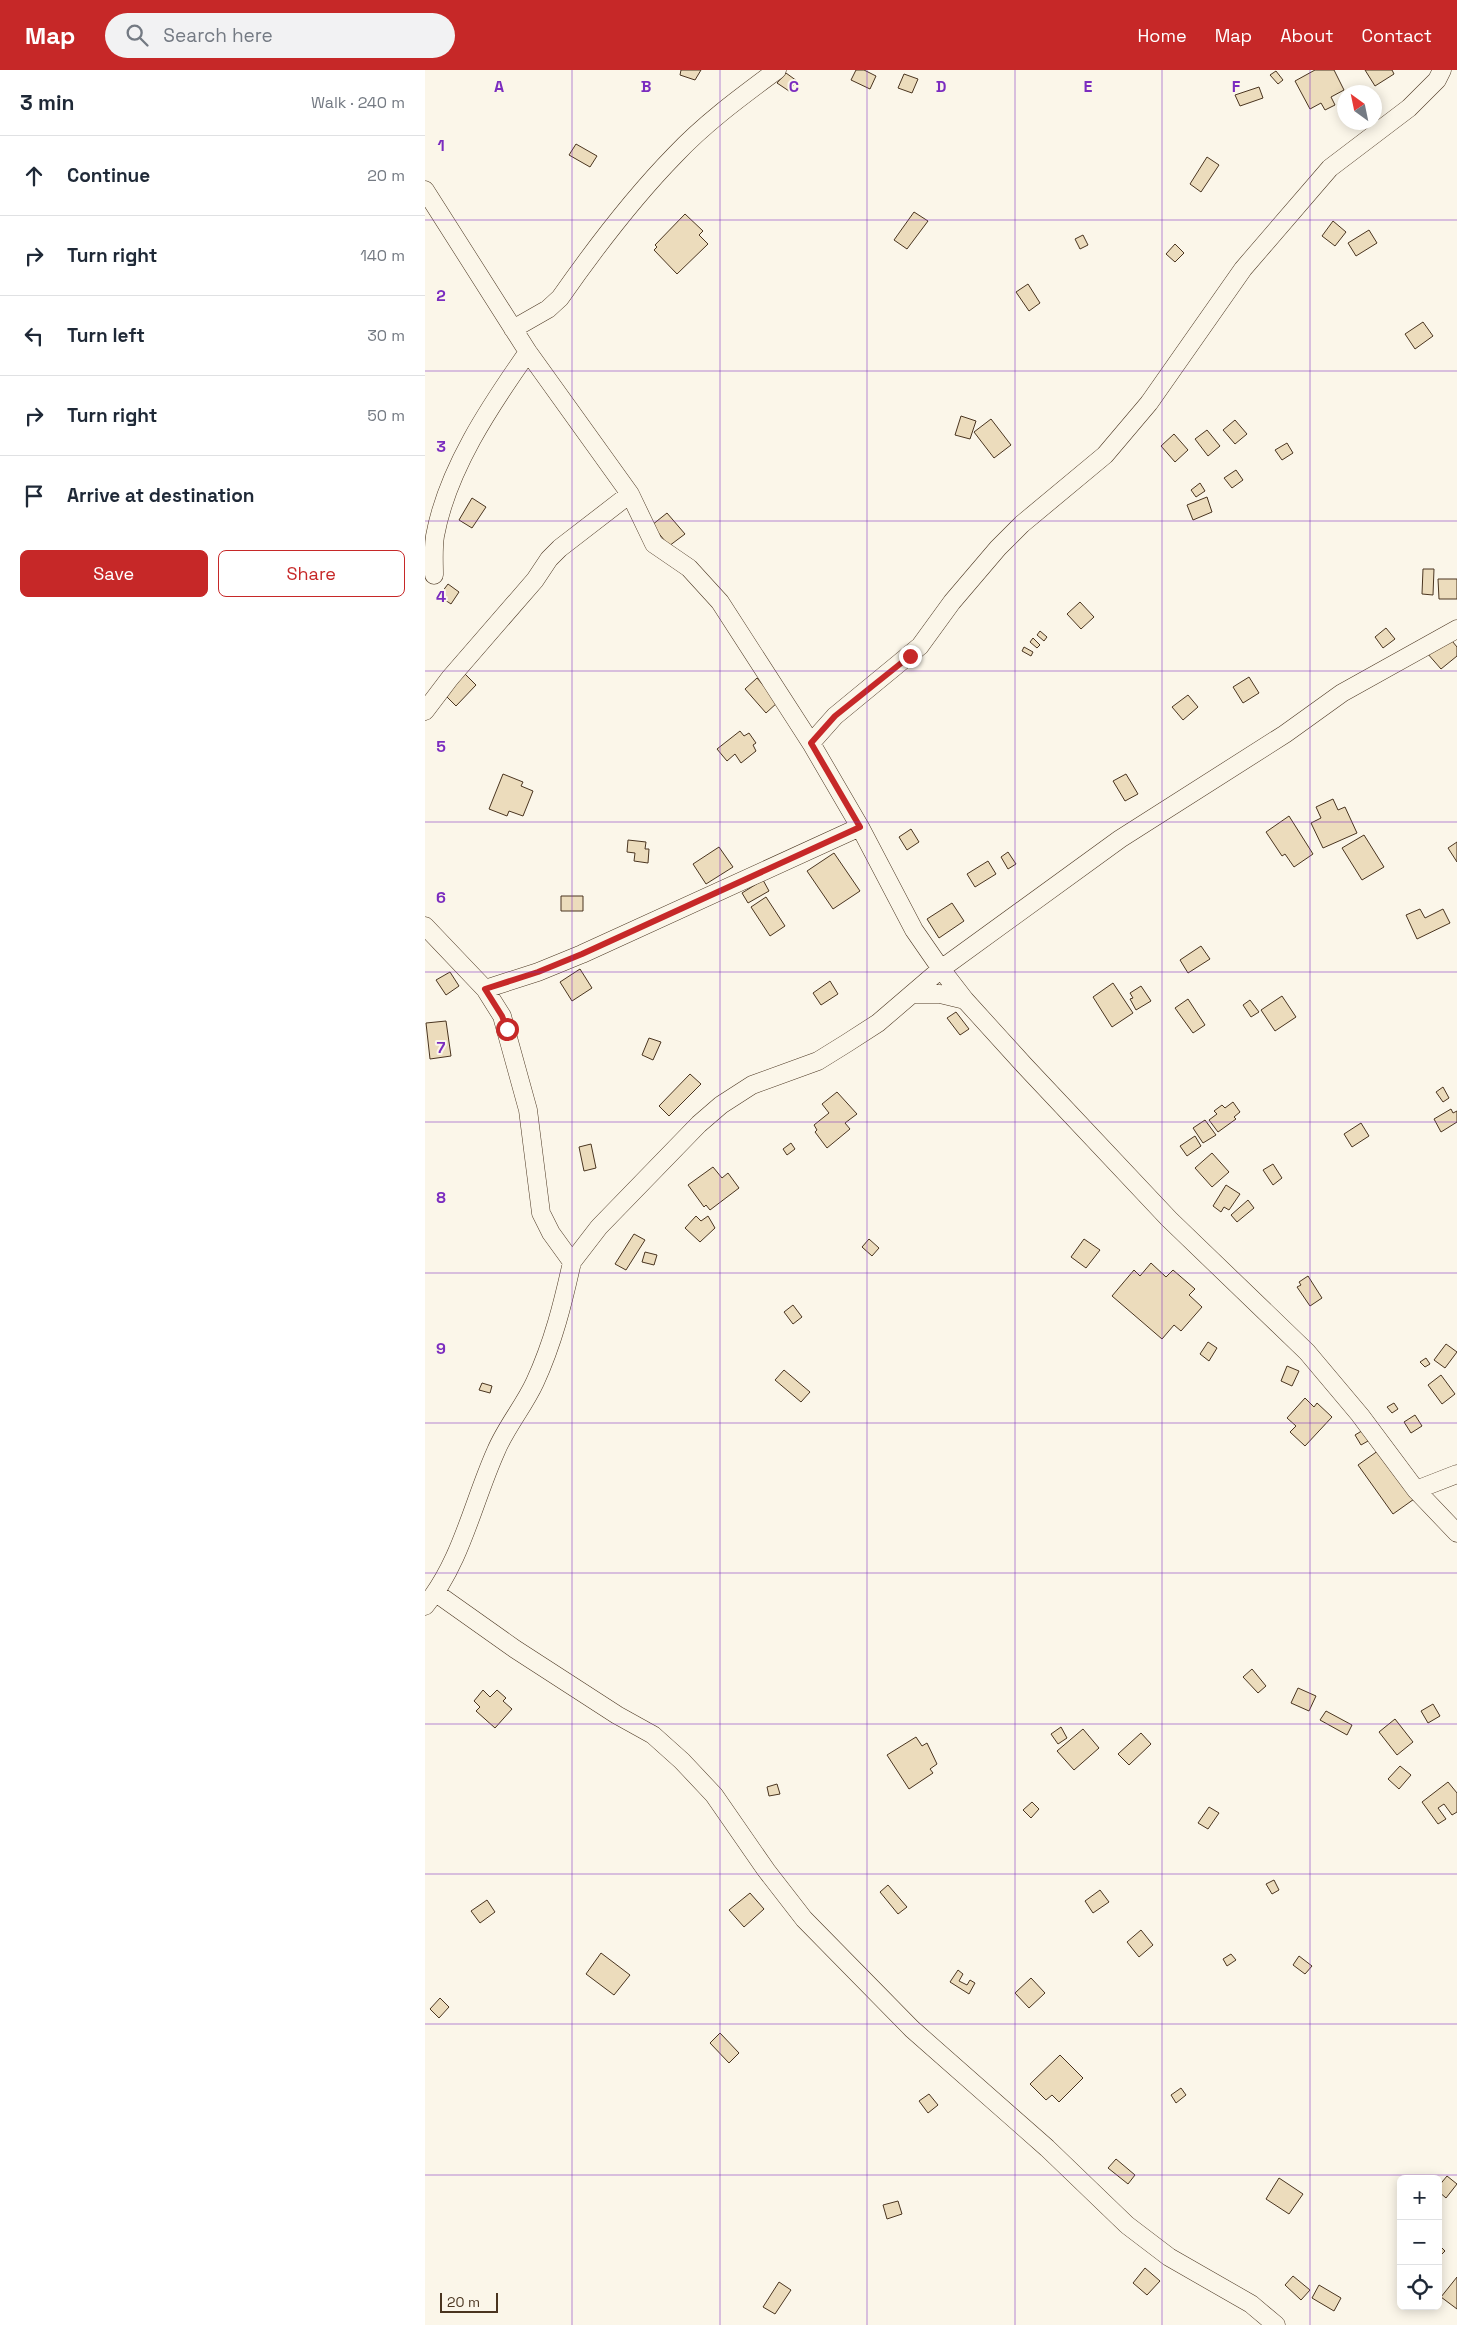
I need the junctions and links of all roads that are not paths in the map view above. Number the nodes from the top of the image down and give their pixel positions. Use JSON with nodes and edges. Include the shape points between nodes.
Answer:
{"nodes":[{"id":1,"x":777,"y":70,"type":"edge"},
{"id":2,"x":1442,"y":70,"type":"edge"},
{"id":3,"x":425,"y":190,"type":"edge"},
{"id":4,"x":513,"y":329,"type":"junction"},
{"id":5,"x":528,"y":352,"type":"junction"},
{"id":6,"x":630,"y":494,"type":"junction"},
{"id":7,"x":434,"y":575,"type":"dead end"},
{"id":8,"x":1457,"y":629,"type":"edge"},
{"id":9,"x":425,"y":711,"type":"edge"},
{"id":10,"x":811,"y":743,"type":"junction"},
{"id":11,"x":860,"y":827,"type":"junction"},
{"id":12,"x":425,"y":926,"type":"edge"},
{"id":13,"x":941,"y":969,"type":"junction"},
{"id":14,"x":485,"y":989,"type":"junction"},
{"id":15,"x":914,"y":994,"type":"junction"},
{"id":16,"x":965,"y":1000,"type":"junction"},
{"id":17,"x":572,"y":1262,"type":"junction"},
{"id":18,"x":1457,"y":1474,"type":"edge"},
{"id":19,"x":1416,"y":1490,"type":"junction"},
{"id":20,"x":1457,"y":1533,"type":"edge"},
{"id":21,"x":431,"y":1600,"type":"edge"},
{"id":22,"x":1276,"y":2325,"type":"edge"}],
"edges":[{"from":1,"to":4,"type":"street","via":[[735,101],[676,154],[639,194],[560,298]]},
{"from":2,"to":10,"type":"street","via":[[1437,80],[1409,108],[1330,168],[1243,269],[1149,403],[1105,455],[1004,542],[952,602],[920,646],[835,716]]},
{"from":3,"to":4,"type":"street"},
{"from":4,"to":5,"type":"street"},
{"from":5,"to":6,"type":"street"},
{"from":5,"to":7,"type":"street","via":[[473,436],[450,488],[435,536]]},
{"from":6,"to":9,"type":"street","via":[[549,559]]},
{"from":6,"to":10,"type":"street","via":[[654,544],[689,568],[720,602]]},
{"from":8,"to":13,"type":"street","via":[[1342,693],[1285,734],[1120,839]]},
{"from":10,"to":11,"type":"street"},
{"from":11,"to":13,"type":"street","via":[[914,930]]},
{"from":11,"to":14,"type":"street","via":[[582,954]]},
{"from":12,"to":14,"type":"street"},
{"from":13,"to":15,"type":"street"},
{"from":13,"to":16,"type":"street"},
{"from":14,"to":17,"type":"street","via":[[507,1029],[528,1110],[541,1213],[551,1234]]},
{"from":15,"to":16,"type":"street","via":[[940,994]]},
{"from":15,"to":17,"type":"street","via":[[818,1061],[752,1085],[721,1105],[599,1227]]},
{"from":16,"to":19,"type":"street","via":[[1169,1220],[1307,1352],[1360,1415]]},
{"from":17,"to":21,"type":"street","via":[[561,1314],[535,1382],[496,1450],[454,1557]]},
{"from":18,"to":19,"type":"street"},
{"from":19,"to":20,"type":"street"},
{"from":21,"to":22,"type":"street","via":[[653,1735],[714,1795],[804,1919],[912,2029],[1025,2128],[1127,2226],[1169,2257],[1251,2304]]}]}
